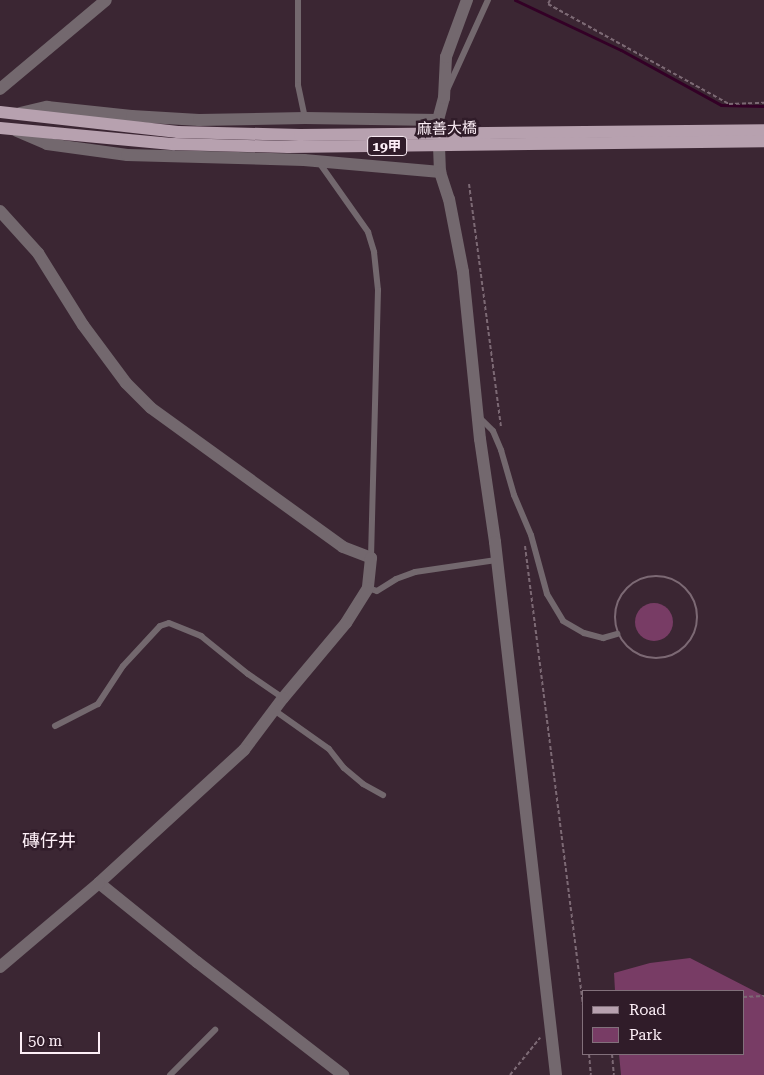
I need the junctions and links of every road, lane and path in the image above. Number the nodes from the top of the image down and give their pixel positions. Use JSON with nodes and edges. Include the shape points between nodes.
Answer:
{"nodes":[{"id":1,"x":106,"y":0,"type":"edge"},
{"id":2,"x":298,"y":0,"type":"edge"},
{"id":3,"x":467,"y":0,"type":"edge"},
{"id":4,"x":488,"y":0,"type":"edge"},
{"id":5,"x":550,"y":0,"type":"edge"},
{"id":6,"x":0,"y":89,"type":"edge"},
{"id":7,"x":444,"y":98,"type":"junction"},
{"id":8,"x":764,"y":103,"type":"edge"},
{"id":9,"x":0,"y":112,"type":"edge"},
{"id":10,"x":17,"y":114,"type":"junction"},
{"id":11,"x":305,"y":118,"type":"junction"},
{"id":12,"x":438,"y":120,"type":"junction"},
{"id":13,"x":5,"y":128,"type":"edge"},
{"id":14,"x":764,"y":130,"type":"edge"},
{"id":15,"x":764,"y":141,"type":"edge"},
{"id":16,"x":318,"y":161,"type":"junction"},
{"id":17,"x":440,"y":172,"type":"junction"},
{"id":18,"x":469,"y":184,"type":"dead end"},
{"id":19,"x":0,"y":211,"type":"edge"},
{"id":20,"x":478,"y":415,"type":"junction"},
{"id":21,"x":501,"y":450,"type":"junction"},
{"id":22,"x":524,"y":539,"type":"dead end"},
{"id":23,"x":372,"y":558,"type":"junction"},
{"id":24,"x":496,"y":560,"type":"junction"},
{"id":25,"x":368,"y":588,"type":"junction"},
{"id":26,"x":617,"y":634,"type":"junction"},
{"id":27,"x":283,"y":698,"type":"junction"},
{"id":28,"x":274,"y":710,"type":"junction"},
{"id":29,"x":55,"y":726,"type":"dead end"},
{"id":30,"x":383,"y":795,"type":"dead end"},
{"id":31,"x":99,"y":883,"type":"junction"},
{"id":32,"x":0,"y":966,"type":"edge"},
{"id":33,"x":764,"y":996,"type":"edge"},
{"id":34,"x":582,"y":997,"type":"edge"},
{"id":35,"x":744,"y":997,"type":"edge"},
{"id":36,"x":550,"y":1026,"type":"junction"},
{"id":37,"x":215,"y":1030,"type":"dead end"},
{"id":38,"x":589,"y":1055,"type":"edge"},
{"id":39,"x":612,"y":1055,"type":"edge"},
{"id":40,"x":170,"y":1075,"type":"edge"},
{"id":41,"x":343,"y":1075,"type":"edge"},
{"id":42,"x":510,"y":1075,"type":"edge"},
{"id":43,"x":556,"y":1075,"type":"edge"},
{"id":44,"x":591,"y":1075,"type":"edge"},
{"id":45,"x":614,"y":1075,"type":"edge"}],
"edges":[{"from":1,"to":6,"type":"street"},
{"from":2,"to":11,"type":"lane","via":[[298,85]]},
{"from":3,"to":7,"type":"street","via":[[446,57]]},
{"from":4,"to":7,"type":"lane"},
{"from":5,"to":8,"type":"path","via":[[548,4],[729,104]]},
{"from":7,"to":12,"type":"street"},
{"from":9,"to":10,"type":"main road","number":"19甲"},
{"from":10,"to":11,"type":"street","via":[[47,107],[199,120]]},
{"from":10,"to":14,"type":"main road","name":"麻善大橋","number":"19甲","via":[[178,132],[300,135]]},
{"from":11,"to":12,"type":"street"},
{"from":12,"to":17,"type":"street"},
{"from":13,"to":15,"type":"main road","name":"麻善大橋","number":"19甲","via":[[174,144],[288,147]]},
{"from":13,"to":16,"type":"street","via":[[48,144],[127,155]]},
{"from":16,"to":17,"type":"street"},
{"from":16,"to":23,"type":"lane","via":[[368,232],[374,252],[378,290]]},
{"from":17,"to":20,"type":"street","via":[[449,199],[463,272]]},
{"from":18,"to":21,"type":"path","via":[[503,442]]},
{"from":19,"to":23,"type":"street","via":[[38,253],[83,325],[126,383],[151,408],[343,547]]},
{"from":20,"to":21,"type":"lane","via":[[493,431]]},
{"from":20,"to":24,"type":"street"},
{"from":21,"to":26,"type":"lane","via":[[514,495],[531,535],[547,594],[563,620],[584,633],[603,638]]},
{"from":22,"to":34,"type":"path"},
{"from":23,"to":25,"type":"street"},
{"from":24,"to":25,"type":"lane","via":[[415,572],[377,590]]},
{"from":24,"to":36,"type":"street"},
{"from":25,"to":27,"type":"street","via":[[346,623]]},
{"from":26,"to":26,"type":"path","via":[[615,620],[620,597],[628,586],[641,578],[668,577],[681,584],[696,607],[694,632],[674,653],[652,657],[638,654]]},
{"from":27,"to":28,"type":"street"},
{"from":27,"to":29,"type":"lane","via":[[201,636],[168,623],[160,626],[123,666],[98,704]]},
{"from":28,"to":30,"type":"lane","via":[[328,749],[363,784]]},
{"from":28,"to":31,"type":"street","via":[[244,750]]},
{"from":31,"to":32,"type":"street"},
{"from":31,"to":41,"type":"street"},
{"from":33,"to":35,"type":"path"},
{"from":36,"to":42,"type":"path"},
{"from":36,"to":43,"type":"street"},
{"from":37,"to":40,"type":"lane"},
{"from":38,"to":44,"type":"path"},
{"from":39,"to":45,"type":"path"}]}
